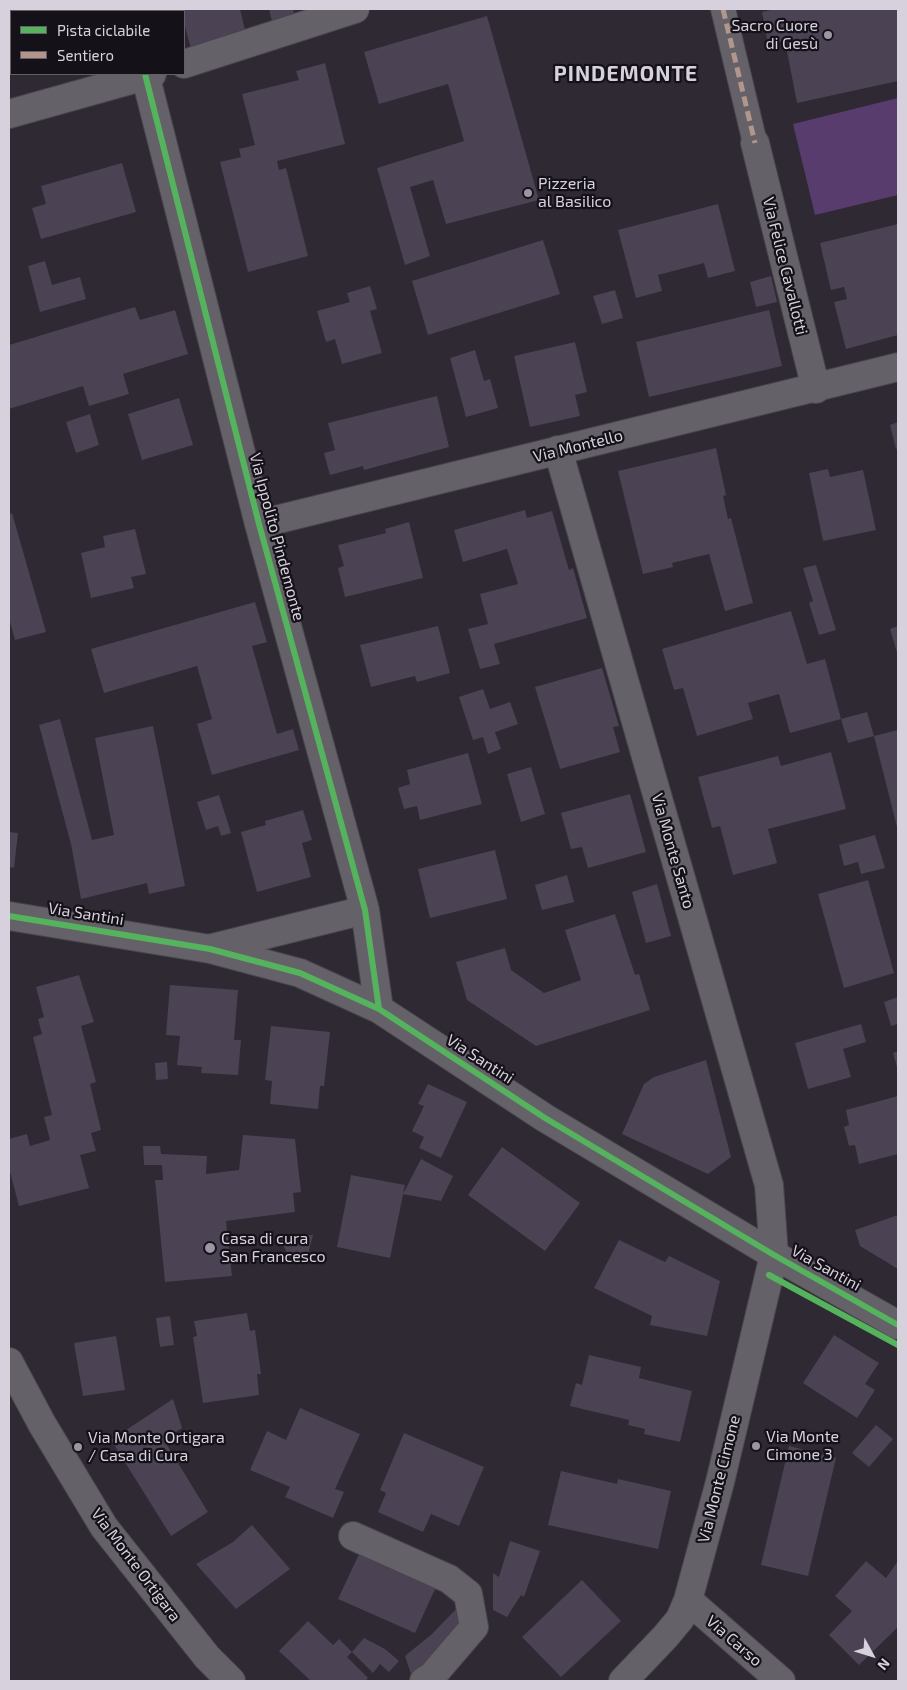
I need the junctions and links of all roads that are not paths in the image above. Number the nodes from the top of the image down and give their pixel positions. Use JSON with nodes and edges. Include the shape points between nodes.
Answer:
{"nodes":[{"id":1,"x":355,"y":9,"type":"edge"},
{"id":2,"x":723,"y":9,"type":"edge"},
{"id":3,"x":185,"y":64,"type":"edge"},
{"id":4,"x":144,"y":75,"type":"edge"},
{"id":5,"x":147,"y":75,"type":"edge"},
{"id":6,"x":9,"y":114,"type":"edge"},
{"id":7,"x":755,"y":143,"type":"joint"},
{"id":8,"x":898,"y":367,"type":"edge"},
{"id":9,"x":816,"y":389,"type":"junction"},
{"id":10,"x":558,"y":450,"type":"junction"},
{"id":11,"x":259,"y":524,"type":"junction"},
{"id":12,"x":365,"y":910,"type":"junction"},
{"id":13,"x":9,"y":916,"type":"edge"},
{"id":14,"x":210,"y":948,"type":"junction"},
{"id":15,"x":379,"y":1009,"type":"junction"},
{"id":16,"x":774,"y":1255,"type":"junction"},
{"id":17,"x":898,"y":1325,"type":"edge"},
{"id":18,"x":9,"y":1362,"type":"edge"},
{"id":19,"x":353,"y":1536,"type":"dead end"},
{"id":20,"x":688,"y":1600,"type":"junction"},
{"id":21,"x":231,"y":1681,"type":"edge"},
{"id":22,"x":424,"y":1681,"type":"edge"},
{"id":23,"x":622,"y":1681,"type":"edge"},
{"id":24,"x":781,"y":1681,"type":"edge"}],
"edges":[{"from":1,"to":3,"type":"street"},
{"from":2,"to":7,"type":"street"},
{"from":4,"to":6,"type":"street"},
{"from":5,"to":11,"type":"street","name":"Via Ippolito Pindemonte"},
{"from":7,"to":9,"type":"street","name":"Via Felice Cavallotti"},
{"from":8,"to":9,"type":"street","name":"Via Montello"},
{"from":9,"to":10,"type":"street","name":"Via Montello"},
{"from":10,"to":11,"type":"street","name":"Via Montello"},
{"from":10,"to":16,"type":"street","name":"Via Monte Santo","via":[[769,1185]]},
{"from":11,"to":12,"type":"street","name":"Via Ippolito Pindemonte"},
{"from":12,"to":14,"type":"street","name":"Via Santini"},
{"from":12,"to":15,"type":"street","name":"Via Ippolito Pindemonte"},
{"from":13,"to":14,"type":"street","name":"Via Santini"},
{"from":14,"to":15,"type":"street","name":"Via Santini","via":[[300,973]]},
{"from":15,"to":16,"type":"street","name":"Via Santini","via":[[545,1118]]},
{"from":16,"to":17,"type":"street","name":"Via Santini"},
{"from":16,"to":20,"type":"street","name":"Via Monte Cimone","via":[[720,1482]]},
{"from":18,"to":21,"type":"street","name":"Via Monte Ortigara","via":[[104,1527],[207,1657]]},
{"from":19,"to":22,"type":"street","via":[[450,1579],[468,1594],[474,1627]]},
{"from":20,"to":23,"type":"street","name":"Via Monte Cimone","via":[[680,1619],[665,1638]]},
{"from":20,"to":24,"type":"street","name":"Via Carso"}]}
